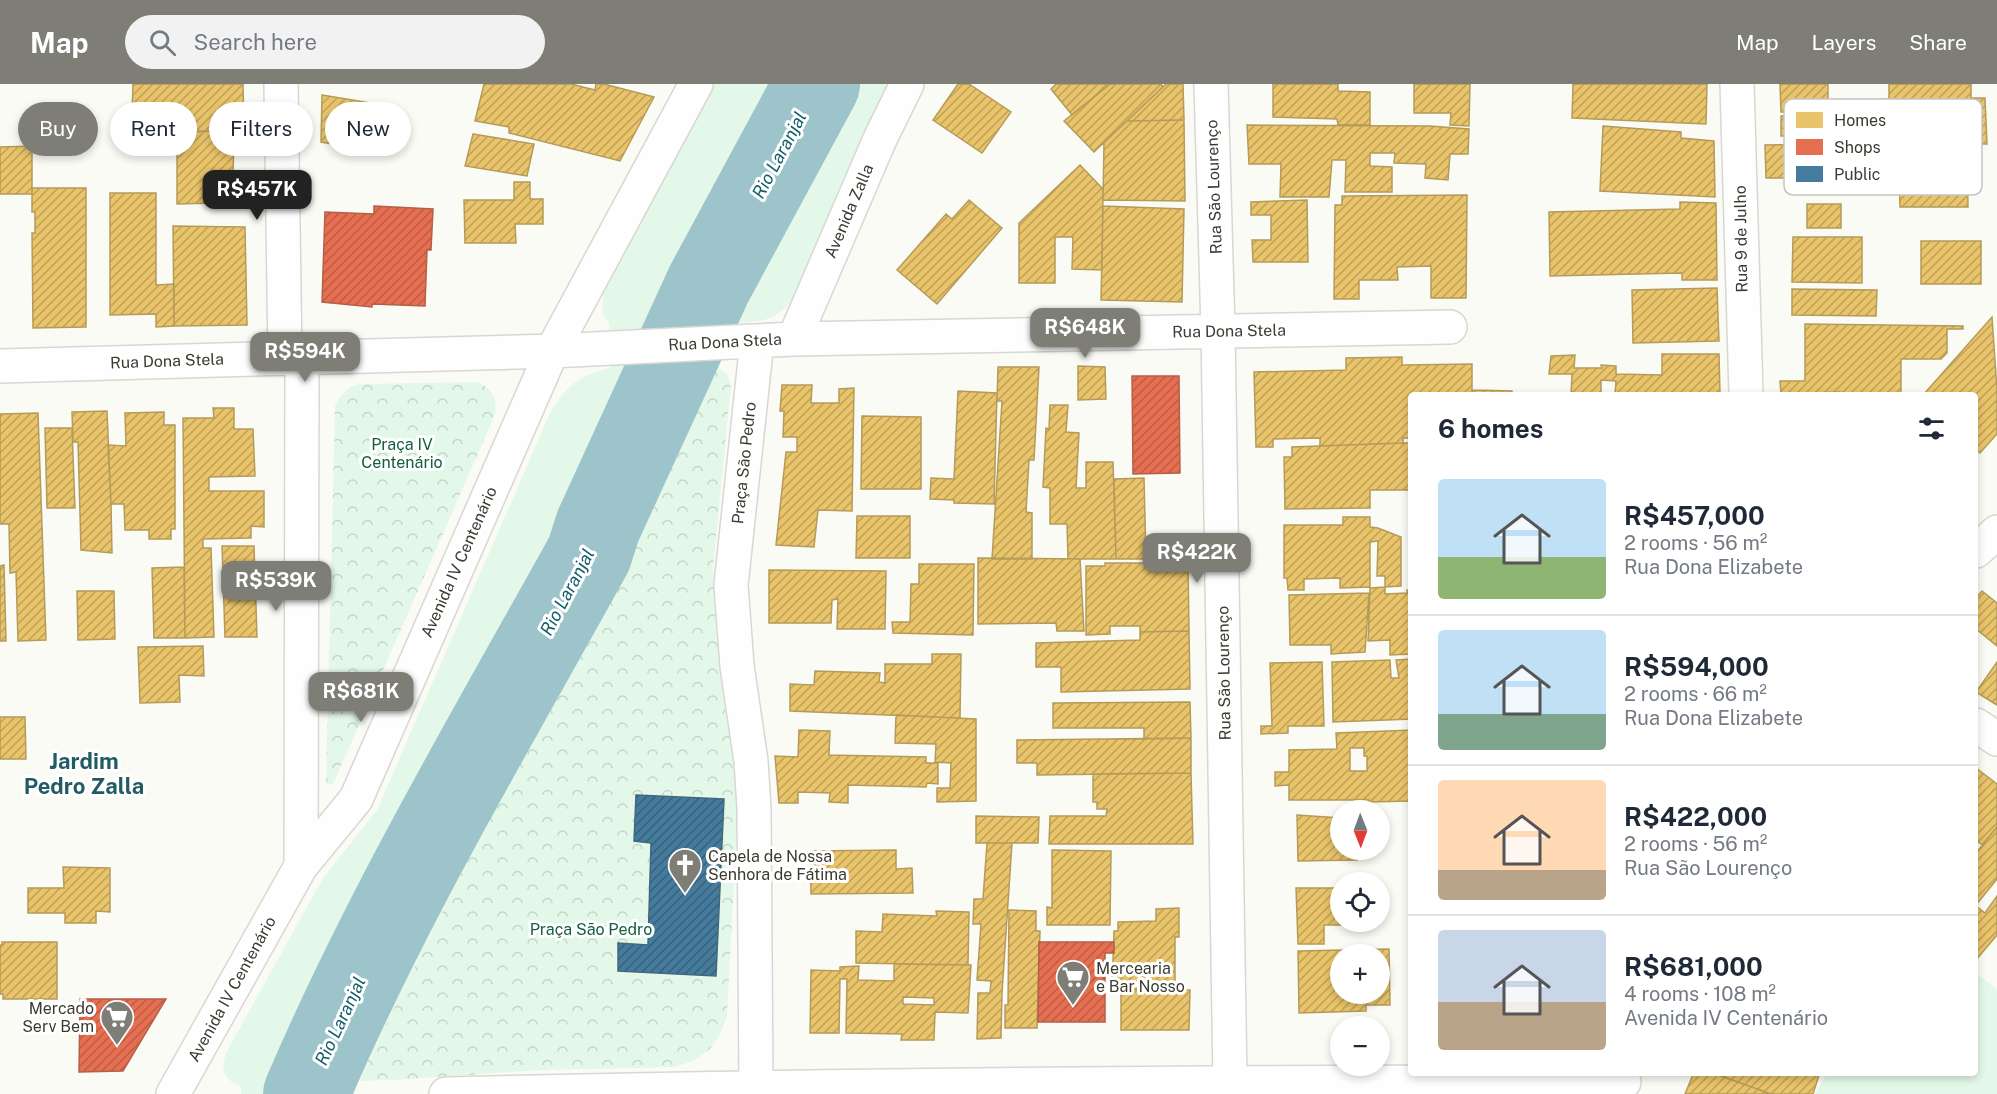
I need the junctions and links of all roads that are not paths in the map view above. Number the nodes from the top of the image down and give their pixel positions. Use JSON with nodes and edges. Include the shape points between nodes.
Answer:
{"nodes":[{"id":1,"x":281,"y":84,"type":"edge"},
{"id":2,"x":696,"y":84,"type":"edge"},
{"id":3,"x":907,"y":84,"type":"edge"},
{"id":4,"x":1211,"y":84,"type":"edge"},
{"id":5,"x":1737,"y":84,"type":"edge"},
{"id":6,"x":1450,"y":327,"type":"dead end"},
{"id":7,"x":1218,"y":330,"type":"junction"},
{"id":8,"x":794,"y":339,"type":"junction"},
{"id":9,"x":757,"y":341,"type":"junction"},
{"id":10,"x":552,"y":351,"type":"junction"},
{"id":11,"x":293,"y":358,"type":"junction"},
{"id":12,"x":0,"y":366,"type":"edge"},
{"id":13,"x":1746,"y":392,"type":"edge"},
{"id":14,"x":1997,"y":532,"type":"edge"},
{"id":15,"x":1978,"y":549,"type":"edge"},
{"id":16,"x":1978,"y":726,"type":"edge"},
{"id":17,"x":1997,"y":739,"type":"edge"},
{"id":18,"x":301,"y":866,"type":"junction"},
{"id":19,"x":1624,"y":1083,"type":"edge"},
{"id":20,"x":1242,"y":1086,"type":"edge"},
{"id":21,"x":756,"y":1087,"type":"junction"},
{"id":22,"x":173,"y":1094,"type":"edge"},
{"id":23,"x":446,"y":1094,"type":"edge"}],
"edges":[{"from":1,"to":11,"type":"street"},
{"from":2,"to":10,"type":"street","name":"Avenida IV Centenário"},
{"from":3,"to":8,"type":"street","name":"Avenida Zalla"},
{"from":4,"to":7,"type":"street","name":"Rua São Lourenço"},
{"from":5,"to":13,"type":"street","name":"Rua 9 de Julho"},
{"from":6,"to":7,"type":"street","name":"Rua Dona Stela"},
{"from":7,"to":8,"type":"street","name":"Rua Dona Stela"},
{"from":7,"to":20,"type":"street","name":"Rua São Lourenço"},
{"from":8,"to":9,"type":"street","name":"Rua Dona Stela"},
{"from":9,"to":10,"type":"street","name":"Rua Dona Stela"},
{"from":9,"to":21,"type":"street","name":"Praça São Pedro","via":[[731,585],[754,808]]},
{"from":10,"to":11,"type":"street","name":"Rua Dona Stela"},
{"from":10,"to":18,"type":"street","name":"Avenida IV Centenário","via":[[356,799]]},
{"from":11,"to":12,"type":"street","name":"Rua Dona Stela"},
{"from":11,"to":18,"type":"street"},
{"from":14,"to":15,"type":"street"},
{"from":16,"to":17,"type":"street"},
{"from":18,"to":22,"type":"street","name":"Avenida IV Centenário"},
{"from":19,"to":20,"type":"street"},
{"from":20,"to":21,"type":"street"},
{"from":21,"to":23,"type":"street"}]}
